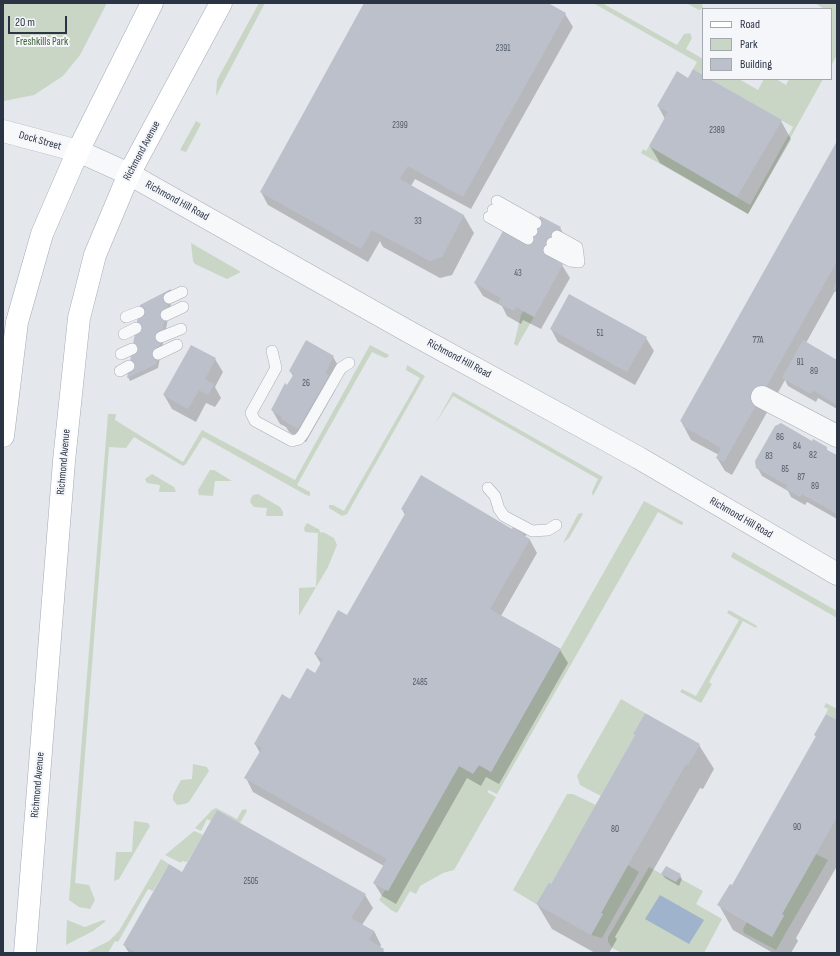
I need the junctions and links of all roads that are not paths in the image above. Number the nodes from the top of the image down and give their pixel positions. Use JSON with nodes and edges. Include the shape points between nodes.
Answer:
{"nodes":[{"id":1,"x":152,"y":3,"type":"edge"},
{"id":2,"x":221,"y":3,"type":"edge"},
{"id":3,"x":3,"y":131,"type":"edge"},
{"id":4,"x":78,"y":151,"type":"junction"},
{"id":5,"x":129,"y":174,"type":"junction"},
{"id":6,"x":493,"y":209,"type":"joint"},
{"id":7,"x":552,"y":243,"type":"joint"},
{"id":8,"x":182,"y":292,"type":"dead end"},
{"id":9,"x":169,"y":298,"type":"dead end"},
{"id":10,"x":183,"y":307,"type":"dead end"},
{"id":11,"x":139,"y":312,"type":"dead end"},
{"id":12,"x":166,"y":315,"type":"dead end"},
{"id":13,"x":126,"y":317,"type":"dead end"},
{"id":14,"x":136,"y":328,"type":"dead end"},
{"id":15,"x":181,"y":329,"type":"dead end"},
{"id":16,"x":124,"y":334,"type":"dead end"},
{"id":17,"x":161,"y":337,"type":"dead end"},
{"id":18,"x":177,"y":346,"type":"dead end"},
{"id":19,"x":132,"y":349,"type":"dead end"},
{"id":20,"x":272,"y":351,"type":"dead end"},
{"id":21,"x":121,"y":354,"type":"dead end"},
{"id":22,"x":158,"y":354,"type":"dead end"},
{"id":23,"x":349,"y":363,"type":"dead end"},
{"id":24,"x":762,"y":397,"type":"dead end"},
{"id":25,"x":3,"y":436,"type":"edge"},
{"id":26,"x":837,"y":436,"type":"edge"},
{"id":27,"x":488,"y":488,"type":"dead end"},
{"id":28,"x":556,"y":525,"type":"dead end"},
{"id":29,"x":837,"y":574,"type":"edge"},
{"id":30,"x":25,"y":953,"type":"edge"}],
"edges":[{"from":1,"to":4,"type":"main road"},
{"from":2,"to":5,"type":"main road","name":"Richmond Avenue"},
{"from":3,"to":4,"type":"street","name":"Dock Street"},
{"from":4,"to":5,"type":"street","name":"Richmond Hill Road"},
{"from":4,"to":25,"type":"main road","via":[[42,234],[17,322]]},
{"from":5,"to":29,"type":"street","name":"Richmond Hill Road","via":[[639,458]]},
{"from":5,"to":30,"type":"main road","name":"Richmond Avenue","via":[[95,255],[79,318],[64,461]]},
{"from":6,"to":6,"type":"lane","via":[[532,231]]},
{"from":7,"to":7,"type":"lane","via":[[577,247],[579,262],[570,261]]},
{"from":8,"to":9,"type":"lane"},
{"from":10,"to":12,"type":"lane"},
{"from":11,"to":13,"type":"lane"},
{"from":14,"to":16,"type":"lane"},
{"from":15,"to":17,"type":"lane"},
{"from":18,"to":22,"type":"lane"},
{"from":19,"to":21,"type":"lane"},
{"from":20,"to":23,"type":"lane","via":[[276,368],[251,413],[255,421],[292,440],[299,439],[303,434],[341,368]]},
{"from":24,"to":26,"type":"street"},
{"from":27,"to":28,"type":"lane","via":[[495,496],[504,516],[532,531],[548,530]]}]}
